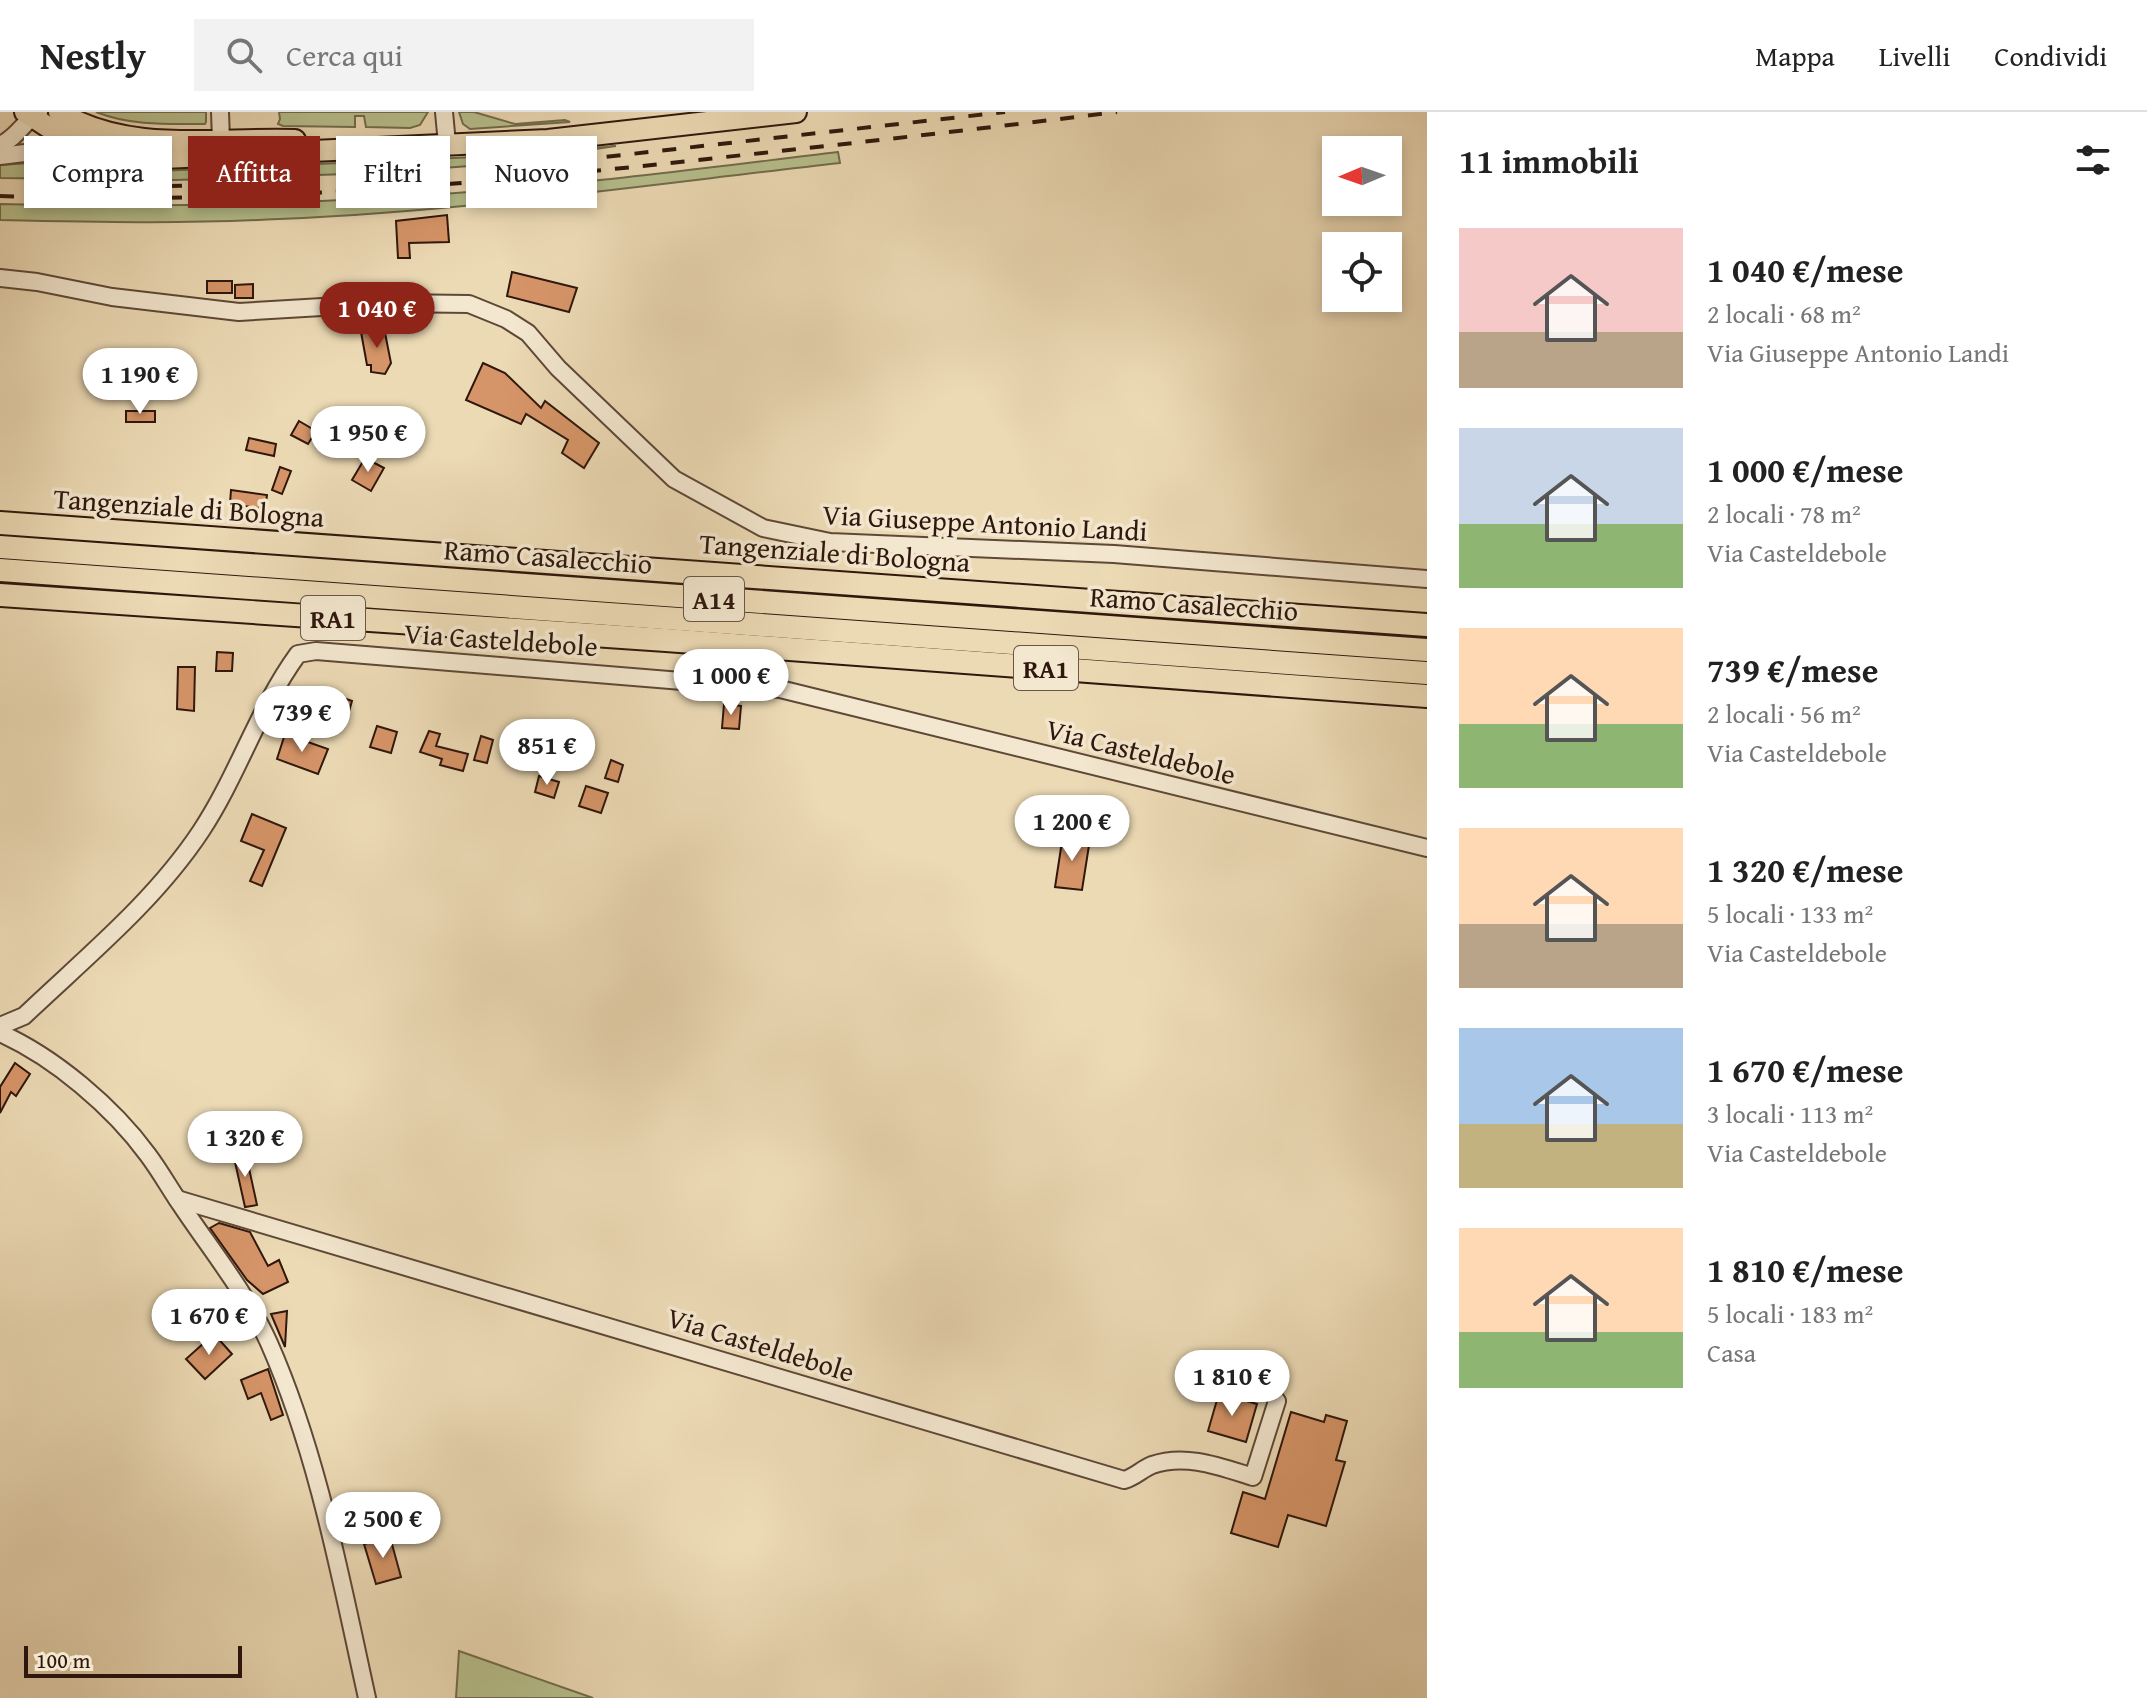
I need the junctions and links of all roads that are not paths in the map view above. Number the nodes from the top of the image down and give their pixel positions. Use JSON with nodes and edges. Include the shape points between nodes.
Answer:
{"nodes":[{"id":1,"x":220,"y":112,"type":"edge"},
{"id":2,"x":444,"y":112,"type":"edge"},
{"id":3,"x":796,"y":112,"type":"edge"},
{"id":4,"x":32,"y":114,"type":"edge"},
{"id":5,"x":56,"y":126,"type":"edge"},
{"id":6,"x":221,"y":136,"type":"edge"},
{"id":7,"x":446,"y":136,"type":"edge"},
{"id":8,"x":188,"y":139,"type":"edge"},
{"id":9,"x":450,"y":144,"type":"edge"},
{"id":10,"x":0,"y":145,"type":"edge"},
{"id":11,"x":336,"y":149,"type":"edge"},
{"id":12,"x":0,"y":156,"type":"edge"},
{"id":13,"x":0,"y":278,"type":"edge"},
{"id":14,"x":0,"y":523,"type":"edge"},
{"id":15,"x":0,"y":547,"type":"edge"},
{"id":16,"x":0,"y":570,"type":"edge"},
{"id":17,"x":1427,"y":579,"type":"edge"},
{"id":18,"x":0,"y":595,"type":"edge"},
{"id":19,"x":1427,"y":625,"type":"edge"},
{"id":20,"x":1427,"y":650,"type":"edge"},
{"id":21,"x":1427,"y":673,"type":"edge"},
{"id":22,"x":1427,"y":696,"type":"edge"},
{"id":23,"x":1427,"y":848,"type":"edge"},
{"id":24,"x":24,"y":1016,"type":"junction"},
{"id":25,"x":0,"y":1026,"type":"edge"},
{"id":26,"x":0,"y":1033,"type":"edge"},
{"id":27,"x":29,"y":1047,"type":"junction"},
{"id":28,"x":177,"y":1199,"type":"junction"},
{"id":29,"x":1277,"y":1401,"type":"dead end"},
{"id":30,"x":367,"y":1698,"type":"edge"}],
"edges":[{"from":1,"to":6,"type":"street"},
{"from":2,"to":7,"type":"street"},
{"from":3,"to":9,"type":"main road","via":[[548,140]]},
{"from":4,"to":5,"type":"main road"},
{"from":4,"to":10,"type":"street"},
{"from":5,"to":8,"type":"main road","via":[[83,124],[133,138]]},
{"from":5,"to":11,"type":"main road","via":[[92,149],[163,158]]},
{"from":5,"to":12,"type":"street","via":[[25,154]]},
{"from":13,"to":17,"type":"street","name":"Via Giuseppe Antonio Landi","via":[[239,312],[469,304],[528,333],[579,390],[674,479],[763,528],[830,542],[1114,554]]},
{"from":14,"to":19,"type":"highway","name":"Tangenziale di Bologna"},
{"from":15,"to":20,"type":"highway","name":"Ramo Casalecchio","number":"A14"},
{"from":16,"to":21,"type":"highway","name":"Ramo Casalecchio","number":"A14"},
{"from":18,"to":22,"type":"highway","number":"RA1"},
{"from":23,"to":24,"type":"street","name":"Via Casteldebole","via":[[780,689],[316,651],[298,654],[276,684],[203,828],[179,863]]},
{"from":24,"to":25,"type":"street","name":"Via Casteldebole"},
{"from":24,"to":27,"type":"street","via":[[22,1031]]},
{"from":26,"to":27,"type":"street"},
{"from":27,"to":28,"type":"street","via":[[111,1113],[147,1153]]},
{"from":28,"to":29,"type":"street","name":"Via Casteldebole","via":[[1124,1480],[1153,1465],[1188,1461],[1253,1477]]},
{"from":28,"to":30,"type":"street","via":[[247,1303],[292,1401],[334,1545]]}]}
